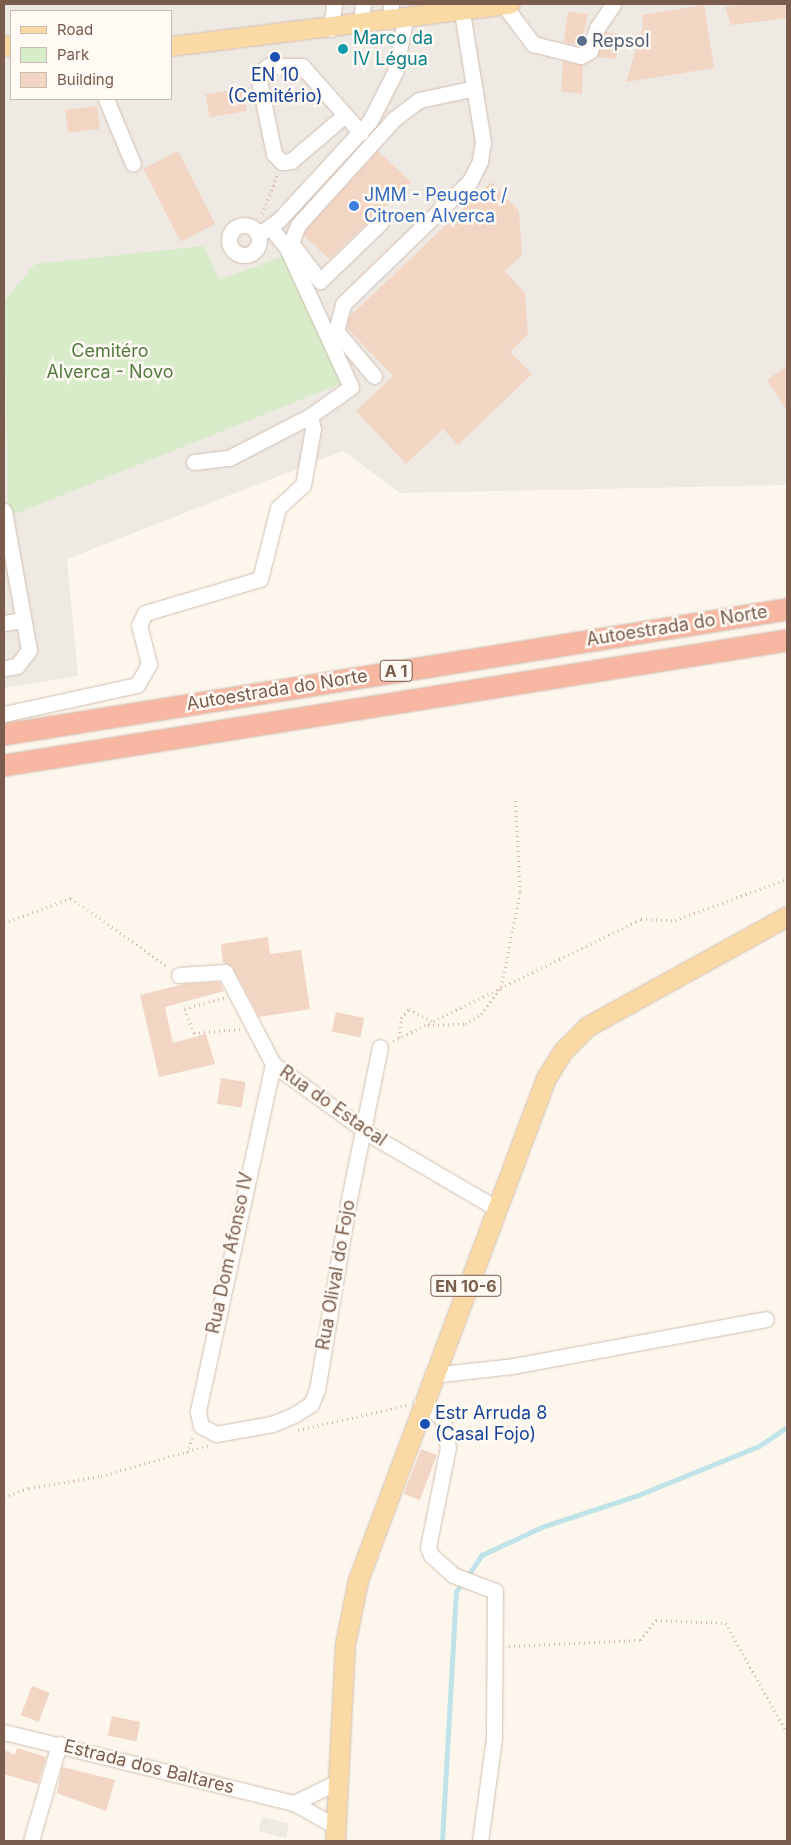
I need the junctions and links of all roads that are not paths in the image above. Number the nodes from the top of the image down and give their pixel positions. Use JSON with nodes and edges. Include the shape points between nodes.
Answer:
{"nodes":[{"id":1,"x":334,"y":4,"type":"edge"},
{"id":2,"x":363,"y":4,"type":"edge"},
{"id":3,"x":507,"y":4,"type":"edge"},
{"id":4,"x":613,"y":4,"type":"edge"},
{"id":5,"x":462,"y":12,"type":"junction"},
{"id":6,"x":395,"y":15,"type":"edge"},
{"id":7,"x":361,"y":25,"type":"junction"},
{"id":8,"x":331,"y":29,"type":"junction"},
{"id":9,"x":172,"y":46,"type":"edge"},
{"id":10,"x":475,"y":88,"type":"junction"},
{"id":11,"x":106,"y":100,"type":"edge"},
{"id":12,"x":345,"y":115,"type":"junction"},
{"id":13,"x":361,"y":133,"type":"junction"},
{"id":14,"x":133,"y":164,"type":"dead end"},
{"id":15,"x":380,"y":223,"type":"dead end"},
{"id":16,"x":374,"y":376,"type":"dead end"},
{"id":17,"x":310,"y":416,"type":"junction"},
{"id":18,"x":194,"y":462,"type":"dead end"},
{"id":19,"x":4,"y":511,"type":"edge"},
{"id":20,"x":787,"y":609,"type":"edge"},
{"id":21,"x":23,"y":620,"type":"junction"},
{"id":22,"x":4,"y":623,"type":"edge"},
{"id":23,"x":787,"y":640,"type":"edge"},
{"id":24,"x":4,"y":668,"type":"edge"},
{"id":25,"x":4,"y":714,"type":"edge"},
{"id":26,"x":4,"y":734,"type":"edge"},
{"id":27,"x":4,"y":765,"type":"edge"},
{"id":28,"x":787,"y":916,"type":"edge"},
{"id":29,"x":178,"y":975,"type":"road end"},
{"id":30,"x":380,"y":1047,"type":"road end"},
{"id":31,"x":273,"y":1064,"type":"junction"},
{"id":32,"x":363,"y":1129,"type":"junction"},
{"id":33,"x":496,"y":1208,"type":"junction"},
{"id":34,"x":766,"y":1319,"type":"dead end"},
{"id":35,"x":432,"y":1376,"type":"junction"},
{"id":36,"x":421,"y":1403,"type":"junction"},
{"id":37,"x":216,"y":1434,"type":"joint"},
{"id":38,"x":4,"y":1732,"type":"edge"},
{"id":39,"x":59,"y":1744,"type":"junction"},
{"id":40,"x":337,"y":1782,"type":"junction"},
{"id":41,"x":294,"y":1803,"type":"junction"},
{"id":42,"x":335,"y":1834,"type":"edge"},
{"id":43,"x":31,"y":1841,"type":"edge"},
{"id":44,"x":480,"y":1841,"type":"edge"}],
"edges":[{"from":1,"to":8,"type":"street"},
{"from":2,"to":7,"type":"street"},
{"from":3,"to":4,"type":"street","via":[[532,44],[581,56],[590,51],[597,28]]},
{"from":3,"to":5,"type":"main road"},
{"from":5,"to":6,"type":"main road"},
{"from":5,"to":10,"type":"street"},
{"from":6,"to":7,"type":"main road"},
{"from":6,"to":13,"type":"street","via":[[395,72]]},
{"from":7,"to":8,"type":"main road"},
{"from":8,"to":9,"type":"main road"},
{"from":10,"to":15,"type":"street","via":[[419,100],[394,119],[298,225],[291,243],[320,282]]},
{"from":10,"to":16,"type":"street","via":[[483,142],[480,161],[470,181],[343,304],[336,331]]},
{"from":11,"to":14,"type":"street"},
{"from":12,"to":12,"type":"street","via":[[298,64],[264,69],[259,80],[274,154],[282,162],[291,161]]},
{"from":12,"to":13,"type":"street"},
{"from":13,"to":17,"type":"street","via":[[264,232],[287,248],[351,384],[346,394]]},
{"from":17,"to":18,"type":"street","via":[[229,458]]},
{"from":17,"to":25,"type":"street","via":[[313,429],[303,485],[278,508],[260,580],[145,613],[139,625],[149,664],[137,685]]},
{"from":19,"to":21,"type":"street"},
{"from":20,"to":26,"type":"highway","name":"Autoestrada do Norte","number":"A 1"},
{"from":21,"to":22,"type":"street"},
{"from":21,"to":24,"type":"street","via":[[29,650],[17,666]]},
{"from":23,"to":27,"type":"highway","name":"Autoestrada do Norte","number":"A 1"},
{"from":28,"to":33,"type":"main road","number":"EN 10-6","via":[[602,1017],[574,1038],[546,1078]]},
{"from":29,"to":31,"type":"street","name":"Rua do Estacal","via":[[225,972]]},
{"from":30,"to":32,"type":"street","name":"Rua Olival do Fojo"},
{"from":31,"to":32,"type":"street","name":"Rua do Estacal"},
{"from":31,"to":37,"type":"street","name":"Rua Dom Afonso IV","via":[[198,1412],[201,1426]]},
{"from":32,"to":33,"type":"street","name":"Rua do Estacal"},
{"from":32,"to":37,"type":"street","name":"Rua Olival do Fojo","via":[[317,1390],[311,1404],[272,1424]]},
{"from":33,"to":35,"type":"main road","number":"EN 10-6"},
{"from":34,"to":35,"type":"street","via":[[513,1366]]},
{"from":35,"to":36,"type":"main road","number":"EN 10-6"},
{"from":36,"to":40,"type":"main road","number":"EN 10-6","via":[[376,1526],[349,1617]]},
{"from":36,"to":44,"type":"street","via":[[439,1412],[446,1429],[446,1476],[428,1547],[436,1562],[453,1575],[495,1591],[494,1738]]},
{"from":38,"to":39,"type":"street","name":"Estrada dos Baltares"},
{"from":39,"to":41,"type":"street","name":"Estrada dos Baltares"},
{"from":39,"to":43,"type":"street"},
{"from":40,"to":41,"type":"street"},
{"from":40,"to":42,"type":"main road","number":"EN 10-6"},
{"from":41,"to":42,"type":"street","name":"Estrada dos Baltares"}]}
